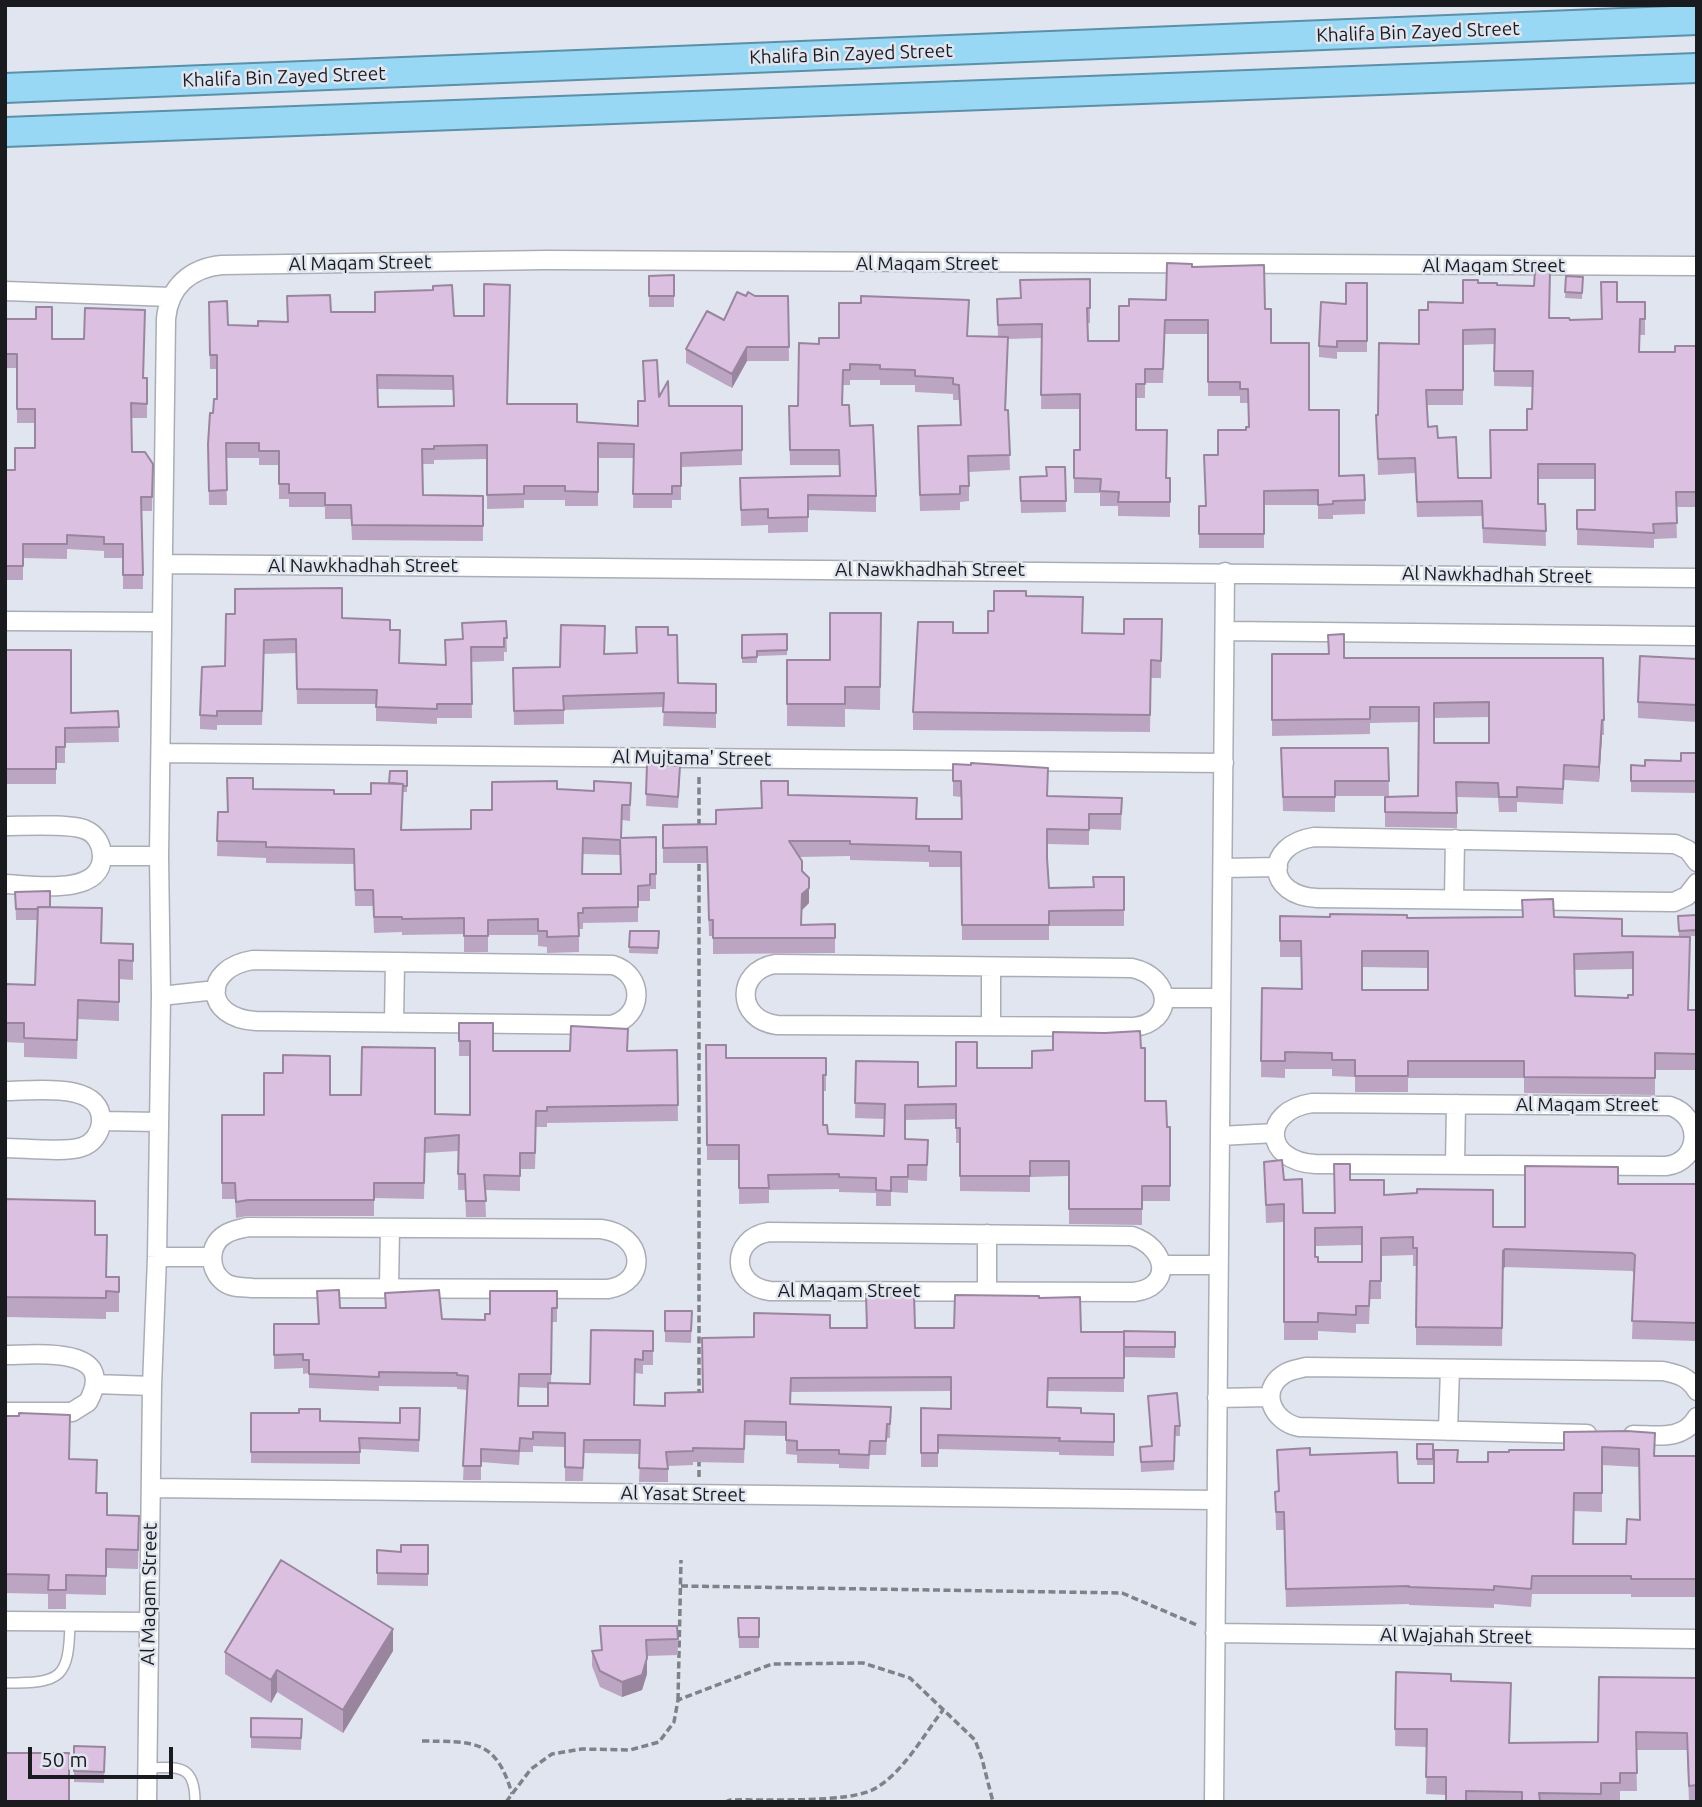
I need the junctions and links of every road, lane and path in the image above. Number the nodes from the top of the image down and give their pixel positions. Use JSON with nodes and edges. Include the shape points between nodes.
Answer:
{"nodes":[{"id":1,"x":1697,"y":20,"type":"edge"},
{"id":2,"x":1697,"y":68,"type":"edge"},
{"id":3,"x":5,"y":89,"type":"edge"},
{"id":4,"x":5,"y":132,"type":"edge"},
{"id":5,"x":1697,"y":266,"type":"edge"},
{"id":6,"x":5,"y":290,"type":"edge"},
{"id":7,"x":171,"y":297,"type":"junction"},
{"id":8,"x":163,"y":564,"type":"junction"},
{"id":9,"x":1225,"y":572,"type":"junction"},
{"id":10,"x":1697,"y":578,"type":"edge"},
{"id":11,"x":5,"y":621,"type":"edge"},
{"id":12,"x":162,"y":622,"type":"junction"},
{"id":13,"x":1226,"y":631,"type":"junction"},
{"id":14,"x":1697,"y":636,"type":"edge"},
{"id":15,"x":161,"y":753,"type":"junction"},
{"id":16,"x":699,"y":758,"type":"junction"},
{"id":17,"x":1224,"y":763,"type":"junction"},
{"id":18,"x":5,"y":826,"type":"edge"},
{"id":19,"x":699,"y":827,"type":"edge"},
{"id":20,"x":1455,"y":839,"type":"junction"},
{"id":21,"x":699,"y":855,"type":"edge"},
{"id":22,"x":102,"y":856,"type":"junction"},
{"id":23,"x":159,"y":856,"type":"junction"},
{"id":24,"x":1697,"y":862,"type":"edge"},
{"id":25,"x":1278,"y":867,"type":"junction"},
{"id":26,"x":1223,"y":868,"type":"junction"},
{"id":27,"x":1697,"y":883,"type":"edge"},
{"id":28,"x":5,"y":884,"type":"edge"},
{"id":29,"x":1454,"y":899,"type":"junction"},
{"id":30,"x":395,"y":962,"type":"junction"},
{"id":31,"x":991,"y":967,"type":"junction"},
{"id":32,"x":216,"y":990,"type":"junction"},
{"id":33,"x":161,"y":996,"type":"junction"},
{"id":34,"x":1164,"y":998,"type":"junction"},
{"id":35,"x":1222,"y":998,"type":"junction"},
{"id":36,"x":394,"y":1023,"type":"junction"},
{"id":37,"x":991,"y":1026,"type":"junction"},
{"id":38,"x":5,"y":1091,"type":"edge"},
{"id":39,"x":1456,"y":1104,"type":"junction"},
{"id":40,"x":102,"y":1121,"type":"junction"},
{"id":41,"x":159,"y":1122,"type":"junction"},
{"id":42,"x":1275,"y":1133,"type":"junction"},
{"id":43,"x":1220,"y":1136,"type":"junction"},
{"id":44,"x":5,"y":1148,"type":"edge"},
{"id":45,"x":1455,"y":1165,"type":"junction"},
{"id":46,"x":390,"y":1228,"type":"junction"},
{"id":47,"x":987,"y":1234,"type":"junction"},
{"id":48,"x":157,"y":1257,"type":"junction"},
{"id":49,"x":212,"y":1258,"type":"junction"},
{"id":50,"x":1161,"y":1265,"type":"junction"},
{"id":51,"x":1218,"y":1265,"type":"junction"},
{"id":52,"x":389,"y":1288,"type":"junction"},
{"id":53,"x":987,"y":1292,"type":"junction"},
{"id":54,"x":5,"y":1355,"type":"edge"},
{"id":55,"x":1450,"y":1369,"type":"junction"},
{"id":56,"x":95,"y":1384,"type":"junction"},
{"id":57,"x":152,"y":1386,"type":"junction"},
{"id":58,"x":1697,"y":1391,"type":"edge"},
{"id":59,"x":699,"y":1397,"type":"edge"},
{"id":60,"x":1270,"y":1397,"type":"junction"},
{"id":61,"x":1217,"y":1398,"type":"junction"},
{"id":62,"x":5,"y":1412,"type":"edge"},
{"id":63,"x":1697,"y":1417,"type":"edge"},
{"id":64,"x":1448,"y":1431,"type":"junction"},
{"id":65,"x":699,"y":1452,"type":"edge"},
{"id":66,"x":150,"y":1488,"type":"junction"},
{"id":67,"x":699,"y":1494,"type":"junction"},
{"id":68,"x":1216,"y":1500,"type":"junction"},
{"id":69,"x":681,"y":1560,"type":"dead end"},
{"id":70,"x":681,"y":1586,"type":"junction"},
{"id":71,"x":5,"y":1621,"type":"edge"},
{"id":72,"x":70,"y":1621,"type":"junction"},
{"id":73,"x":148,"y":1622,"type":"junction"},
{"id":74,"x":1215,"y":1633,"type":"junction"},
{"id":75,"x":1697,"y":1639,"type":"edge"},
{"id":76,"x":5,"y":1683,"type":"edge"},
{"id":77,"x":678,"y":1700,"type":"junction"},
{"id":78,"x":943,"y":1710,"type":"junction"},
{"id":79,"x":422,"y":1741,"type":"dead end"},
{"id":80,"x":148,"y":1768,"type":"junction"},
{"id":81,"x":512,"y":1794,"type":"junction"},
{"id":82,"x":147,"y":1802,"type":"edge"},
{"id":83,"x":194,"y":1802,"type":"edge"},
{"id":84,"x":506,"y":1802,"type":"edge"},
{"id":85,"x":725,"y":1802,"type":"edge"},
{"id":86,"x":993,"y":1802,"type":"edge"},
{"id":87,"x":1214,"y":1802,"type":"edge"}],
"edges":[{"from":1,"to":3,"type":"highway","name":"Khalifa Bin Zayed Street"},
{"from":2,"to":4,"type":"highway"},
{"from":5,"to":7,"type":"street","name":"Al Maqam Street","via":[[547,260],[222,265],[192,273]]},
{"from":6,"to":7,"type":"street"},
{"from":7,"to":8,"type":"street","name":"Al Maqam Street","via":[[166,319]]},
{"from":8,"to":9,"type":"street","name":"Al Nawkhadhah Street"},
{"from":8,"to":12,"type":"street","name":"Al Maqam Street"},
{"from":9,"to":10,"type":"street","name":"Al Nawkhadhah Street"},
{"from":9,"to":13,"type":"street"},
{"from":11,"to":12,"type":"street"},
{"from":12,"to":15,"type":"street","name":"Al Maqam Street"},
{"from":13,"to":14,"type":"street"},
{"from":13,"to":17,"type":"street"},
{"from":15,"to":16,"type":"street","name":"Al Mujtama' Street"},
{"from":15,"to":23,"type":"street","name":"Al Maqam Street"},
{"from":16,"to":17,"type":"street","name":"Al Mujtama' Street"},
{"from":16,"to":19,"type":"path"},
{"from":17,"to":26,"type":"street"},
{"from":18,"to":22,"type":"street","via":[[79,827],[93,834]]},
{"from":20,"to":24,"type":"street","via":[[1675,844],[1688,850]]},
{"from":20,"to":25,"type":"street","via":[[1314,837],[1285,849]]},
{"from":20,"to":29,"type":"street"},
{"from":21,"to":59,"type":"path"},
{"from":22,"to":23,"type":"street"},
{"from":22,"to":28,"type":"street","via":[[97,873],[82,884]]},
{"from":23,"to":33,"type":"street","name":"Al Maqam Street"},
{"from":25,"to":26,"type":"street"},
{"from":25,"to":29,"type":"street","via":[[1289,892],[1306,898]]},
{"from":26,"to":35,"type":"street"},
{"from":27,"to":29,"type":"street","via":[[1687,896],[1674,902]]},
{"from":30,"to":32,"type":"street","via":[[241,962],[224,972]]},
{"from":30,"to":36,"type":"street"},
{"from":30,"to":36,"type":"street","via":[[612,965],[632,977],[637,1000],[631,1014],[611,1026]]},
{"from":31,"to":34,"type":"street","via":[[1132,968],[1154,977]]},
{"from":31,"to":37,"type":"street"},
{"from":31,"to":37,"type":"street","via":[[775,964],[752,975],[745,991],[748,1008],[768,1024]]},
{"from":32,"to":33,"type":"street"},
{"from":32,"to":36,"type":"street","via":[[221,1008],[236,1019]]},
{"from":33,"to":41,"type":"street","name":"Al Maqam Street"},
{"from":34,"to":35,"type":"street"},
{"from":34,"to":37,"type":"street","via":[[1158,1015],[1143,1026]]},
{"from":35,"to":43,"type":"street"},
{"from":38,"to":40,"type":"street","via":[[78,1092],[97,1105]]},
{"from":39,"to":42,"type":"street","name":"Al Maqam Street","via":[[1300,1105],[1283,1114]]},
{"from":39,"to":45,"type":"street"},
{"from":39,"to":45,"type":"street","name":"Al Maqam Street","via":[[1670,1106],[1685,1112],[1695,1134],[1688,1157],[1674,1165]]},
{"from":40,"to":41,"type":"street"},
{"from":40,"to":44,"type":"street","via":[[96,1137],[81,1147]]},
{"from":41,"to":48,"type":"street","name":"Al Maqam Street"},
{"from":42,"to":43,"type":"street"},
{"from":42,"to":45,"type":"street","name":"Al Maqam Street","via":[[1280,1150],[1295,1162]]},
{"from":43,"to":51,"type":"street"},
{"from":46,"to":49,"type":"street","via":[[248,1227],[219,1239]]},
{"from":46,"to":52,"type":"street"},
{"from":46,"to":52,"type":"street","via":[[611,1230],[630,1242],[636,1264],[625,1283],[608,1289]]},
{"from":47,"to":50,"type":"street","name":"Al Maqam Street","via":[[1132,1236],[1152,1246]]},
{"from":47,"to":53,"type":"street"},
{"from":47,"to":53,"type":"street","name":"Al Maqam Street","via":[[769,1232],[747,1242],[740,1257],[747,1281],[762,1290]]},
{"from":48,"to":49,"type":"street"},
{"from":48,"to":57,"type":"street","name":"Al Maqam Street"},
{"from":49,"to":52,"type":"street","via":[[217,1275],[232,1286]]},
{"from":50,"to":51,"type":"street"},
{"from":50,"to":53,"type":"street","name":"Al Maqam Street","via":[[1156,1281],[1142,1291]]},
{"from":51,"to":61,"type":"street"},
{"from":54,"to":56,"type":"street","via":[[71,1356],[85,1363]]},
{"from":55,"to":58,"type":"street","via":[[1663,1371],[1681,1375]]},
{"from":55,"to":60,"type":"street","via":[[1306,1367],[1278,1379]]},
{"from":55,"to":64,"type":"street"},
{"from":56,"to":57,"type":"street"},
{"from":56,"to":62,"type":"street","via":[[88,1402],[72,1412]]},
{"from":57,"to":66,"type":"street","name":"Al Maqam Street"},
{"from":60,"to":61,"type":"street"},
{"from":60,"to":64,"type":"street","via":[[1276,1415],[1290,1426]]},
{"from":61,"to":68,"type":"street"},
{"from":63,"to":64,"type":"street","via":[[1683,1432],[1666,1436]]},
{"from":65,"to":67,"type":"path"},
{"from":66,"to":67,"type":"street","name":"Al Yasat Street"},
{"from":66,"to":73,"type":"street","name":"Al Maqam Street"},
{"from":67,"to":68,"type":"street","name":"Al Yasat Street"},
{"from":68,"to":74,"type":"street"},
{"from":69,"to":70,"type":"path"},
{"from":70,"to":74,"type":"path","via":[[1122,1593]]},
{"from":70,"to":77,"type":"path"},
{"from":71,"to":72,"type":"street"},
{"from":72,"to":73,"type":"street"},
{"from":72,"to":76,"type":"lane","via":[[67,1661],[54,1677],[44,1682]]},
{"from":73,"to":80,"type":"street","name":"Al Maqam Street"},
{"from":74,"to":75,"type":"street","name":"Al Wajahah Street"},
{"from":74,"to":87,"type":"street"},
{"from":77,"to":78,"type":"path","via":[[772,1664],[863,1663],[910,1678]]},
{"from":77,"to":81,"type":"path","via":[[674,1722],[659,1742],[630,1751],[582,1749],[552,1754],[531,1769]]},
{"from":78,"to":85,"type":"path","via":[[901,1766],[875,1789],[839,1798]]},
{"from":78,"to":86,"type":"path","via":[[975,1740]]},
{"from":79,"to":81,"type":"path","via":[[461,1742],[493,1755],[504,1769]]},
{"from":80,"to":82,"type":"street","name":"Al Maqam Street"},
{"from":80,"to":83,"type":"lane","via":[[186,1771],[194,1781]]},
{"from":81,"to":84,"type":"path"}]}
